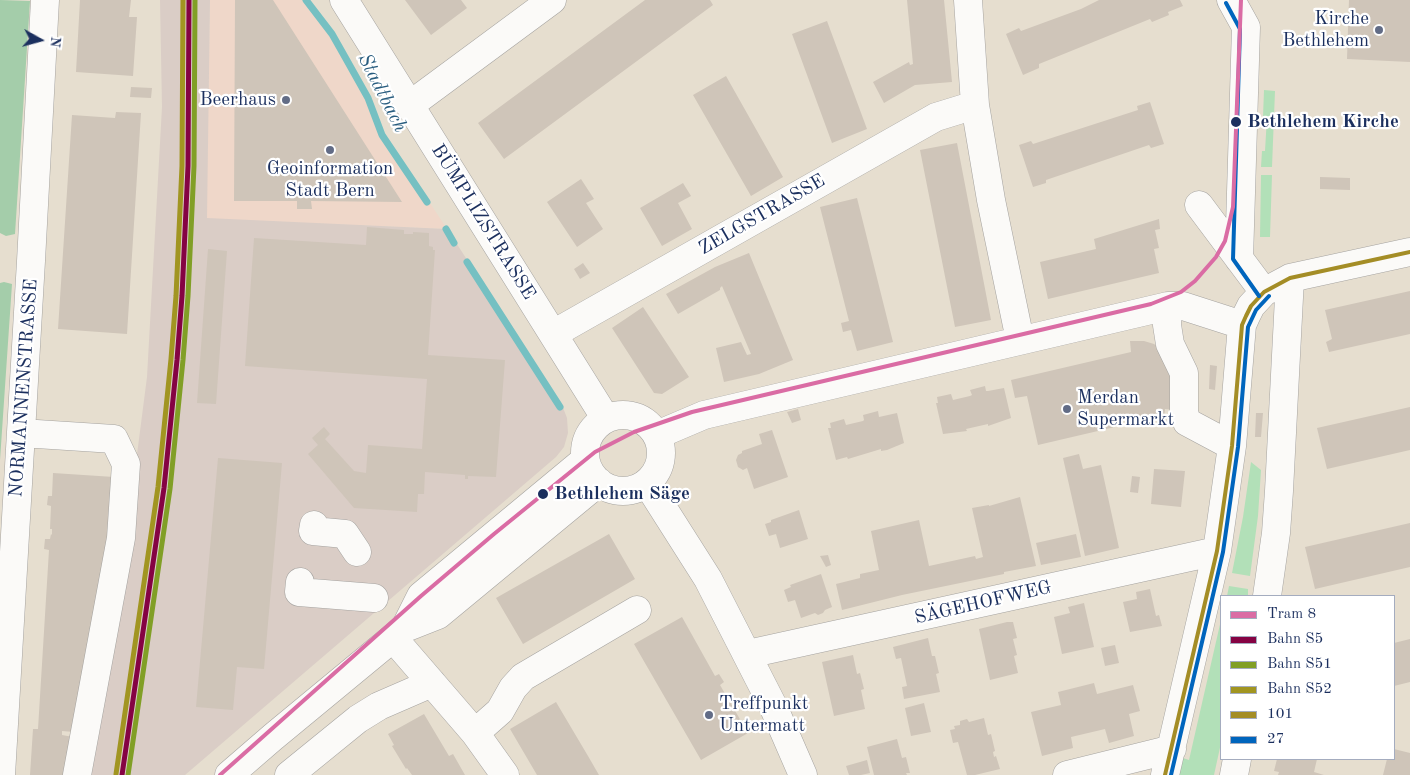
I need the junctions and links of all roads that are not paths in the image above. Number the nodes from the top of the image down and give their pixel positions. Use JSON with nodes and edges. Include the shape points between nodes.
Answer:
{"nodes":[{"id":1,"x":45,"y":0,"type":"edge"},
{"id":2,"x":344,"y":0,"type":"edge"},
{"id":3,"x":552,"y":0,"type":"edge"},
{"id":4,"x":968,"y":0,"type":"edge"},
{"id":5,"x":1231,"y":0,"type":"edge"},
{"id":6,"x":410,"y":105,"type":"junction"},
{"id":7,"x":976,"y":105,"type":"junction"},
{"id":8,"x":1199,"y":205,"type":"dead end"},
{"id":9,"x":1410,"y":252,"type":"edge"},
{"id":10,"x":1239,"y":258,"type":"junction"},
{"id":11,"x":1290,"y":278,"type":"junction"},
{"id":12,"x":1264,"y":292,"type":"junction"},
{"id":13,"x":1168,"y":306,"type":"junction"},
{"id":14,"x":1242,"y":325,"type":"junction"},
{"id":15,"x":553,"y":334,"type":"junction"},
{"id":16,"x":1020,"y":340,"type":"junction"},
{"id":17,"x":606,"y":419,"type":"junction"},
{"id":18,"x":21,"y":433,"type":"junction"},
{"id":19,"x":657,"y":435,"type":"junction"},
{"id":20,"x":1232,"y":446,"type":"junction"},
{"id":21,"x":592,"y":471,"type":"junction"},
{"id":22,"x":647,"y":483,"type":"junction"},
{"id":23,"x":313,"y":535,"type":"dead end"},
{"id":24,"x":1217,"y":551,"type":"junction"},
{"id":25,"x":357,"y":552,"type":"dead end"},
{"id":26,"x":299,"y":594,"type":"dead end"},
{"id":27,"x":1267,"y":595,"type":"edge"},
{"id":28,"x":374,"y":598,"type":"dead end"},
{"id":29,"x":637,"y":610,"type":"dead end"},
{"id":30,"x":399,"y":633,"type":"junction"},
{"id":31,"x":748,"y":654,"type":"junction"},
{"id":32,"x":432,"y":683,"type":"junction"},
{"id":33,"x":474,"y":733,"type":"junction"},
{"id":34,"x":1172,"y":749,"type":"junction"},
{"id":35,"x":1237,"y":760,"type":"edge"},
{"id":36,"x":0,"y":775,"type":"edge"},
{"id":37,"x":77,"y":775,"type":"edge"},
{"id":38,"x":230,"y":775,"type":"edge"},
{"id":39,"x":289,"y":775,"type":"edge"},
{"id":40,"x":506,"y":775,"type":"edge"},
{"id":41,"x":803,"y":775,"type":"edge"},
{"id":42,"x":1067,"y":775,"type":"edge"},
{"id":43,"x":1165,"y":775,"type":"edge"},
{"id":44,"x":1234,"y":775,"type":"edge"}],
"edges":[{"from":1,"to":18,"type":"street","name":"NORMANNENSTRASSE"},
{"from":2,"to":6,"type":"street","name":"BÜMPLIZSTRASSE"},
{"from":3,"to":6,"type":"street"},
{"from":4,"to":7,"type":"street"},
{"from":5,"to":10,"type":"street","via":[[1246,27]]},
{"from":6,"to":15,"type":"street","name":"BÜMPLIZSTRASSE"},
{"from":7,"to":15,"type":"street","name":"ZELGSTRASSE","via":[[936,117]]},
{"from":7,"to":16,"type":"street","via":[[994,216]]},
{"from":8,"to":10,"type":"street"},
{"from":9,"to":11,"type":"street"},
{"from":10,"to":12,"type":"street"},
{"from":11,"to":12,"type":"street"},
{"from":11,"to":27,"type":"street","via":[[1276,533]]},
{"from":12,"to":14,"type":"street","via":[[1251,306]]},
{"from":13,"to":14,"type":"street","via":[[1183,306]]},
{"from":13,"to":16,"type":"street"},
{"from":13,"to":20,"type":"street","via":[[1170,344],[1184,373],[1184,412],[1188,422]]},
{"from":14,"to":20,"type":"street"},
{"from":15,"to":17,"type":"street","name":"BÜMPLIZSTRASSE"},
{"from":16,"to":19,"type":"street","via":[[704,414]]},
{"from":17,"to":19,"type":"street","via":[[635,417],[650,426]]},
{"from":17,"to":21,"type":"street","via":[[591,432],[587,441]]},
{"from":18,"to":36,"type":"street","name":"NORMANNENSTRASSE"},
{"from":18,"to":37,"type":"street","via":[[114,439],[126,464],[121,538]]},
{"from":19,"to":22,"type":"street","via":[[660,460],[655,475]]},
{"from":20,"to":24,"type":"street"},
{"from":21,"to":22,"type":"street","via":[[609,489],[634,490]]},
{"from":21,"to":30,"type":"street","via":[[438,616]]},
{"from":22,"to":31,"type":"street","via":[[708,579]]},
{"from":23,"to":25,"type":"street","via":[[345,534]]},
{"from":24,"to":31,"type":"street","name":"SÄGEHOFWEG"},
{"from":24,"to":34,"type":"street"},
{"from":26,"to":28,"type":"street"},
{"from":29,"to":33,"type":"street","via":[[523,677],[500,711]]},
{"from":30,"to":32,"type":"street"},
{"from":30,"to":38,"type":"street"},
{"from":31,"to":41,"type":"street"},
{"from":32,"to":33,"type":"street"},
{"from":32,"to":39,"type":"street","via":[[358,718]]},
{"from":33,"to":40,"type":"street"},
{"from":34,"to":42,"type":"street"},
{"from":34,"to":43,"type":"street"},
{"from":35,"to":44,"type":"street"}]}
